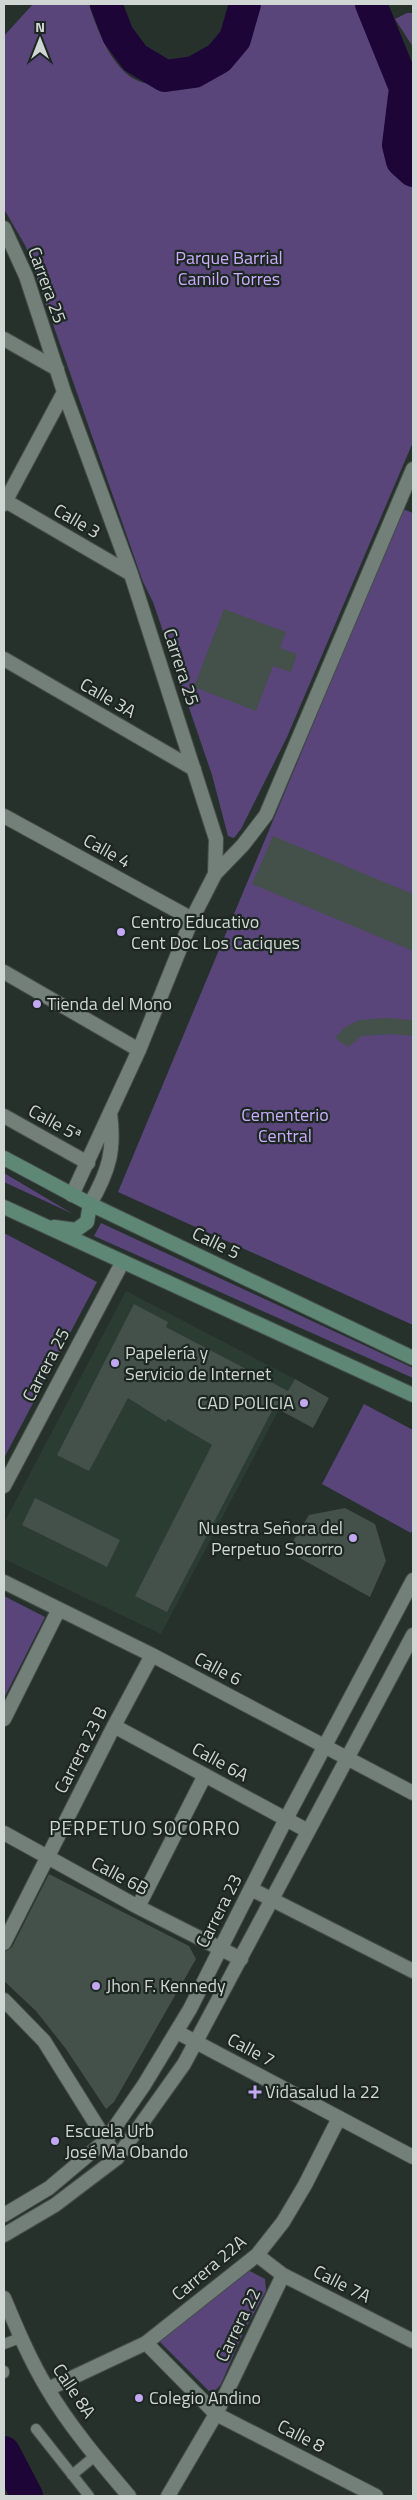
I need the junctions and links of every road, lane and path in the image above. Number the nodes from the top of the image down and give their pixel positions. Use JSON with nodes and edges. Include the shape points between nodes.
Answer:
{"nodes":[{"id":1,"x":5,"y":230,"type":"edge"},
{"id":2,"x":4,"y":340,"type":"edge"},
{"id":3,"x":57,"y":369,"type":"junction"},
{"id":4,"x":64,"y":392,"type":"junction"},
{"id":5,"x":413,"y":469,"type":"edge"},
{"id":6,"x":4,"y":502,"type":"edge"},
{"id":7,"x":131,"y":574,"type":"junction"},
{"id":8,"x":4,"y":659,"type":"edge"},
{"id":9,"x":194,"y":769,"type":"junction"},
{"id":10,"x":4,"y":816,"type":"edge"},
{"id":11,"x":215,"y":874,"type":"junction"},
{"id":12,"x":192,"y":919,"type":"junction"},
{"id":13,"x":4,"y":972,"type":"edge"},
{"id":14,"x":140,"y":1050,"type":"junction"},
{"id":15,"x":110,"y":1112,"type":"junction"},
{"id":16,"x":4,"y":1116,"type":"edge"},
{"id":17,"x":4,"y":1158,"type":"edge"},
{"id":18,"x":88,"y":1162,"type":"junction"},
{"id":19,"x":72,"y":1195,"type":"junction"},
{"id":20,"x":90,"y":1204,"type":"junction"},
{"id":21,"x":4,"y":1207,"type":"edge"},
{"id":22,"x":31,"y":1221,"type":"junction"},
{"id":23,"x":122,"y":1263,"type":"junction"},
{"id":24,"x":413,"y":1358,"type":"edge"},
{"id":25,"x":413,"y":1395,"type":"edge"},
{"id":26,"x":4,"y":1486,"type":"edge"},
{"id":27,"x":413,"y":1580,"type":"edge"},
{"id":28,"x":4,"y":1582,"type":"edge"},
{"id":29,"x":59,"y":1609,"type":"junction"},
{"id":30,"x":413,"y":1635,"type":"edge"},
{"id":31,"x":152,"y":1655,"type":"junction"},
{"id":32,"x":4,"y":1719,"type":"edge"},
{"id":33,"x":114,"y":1726,"type":"junction"},
{"id":34,"x":324,"y":1747,"type":"junction"},
{"id":35,"x":348,"y":1759,"type":"junction"},
{"id":36,"x":205,"y":1775,"type":"junction"},
{"id":37,"x":413,"y":1793,"type":"edge"},
{"id":38,"x":286,"y":1819,"type":"junction"},
{"id":39,"x":308,"y":1831,"type":"junction"},
{"id":40,"x":4,"y":1833,"type":"edge"},
{"id":41,"x":47,"y":1858,"type":"junction"},
{"id":42,"x":251,"y":1889,"type":"junction"},
{"id":43,"x":273,"y":1900,"type":"junction"},
{"id":44,"x":138,"y":1906,"type":"junction"},
{"id":45,"x":4,"y":1943,"type":"edge"},
{"id":46,"x":221,"y":1948,"type":"junction"},
{"id":47,"x":241,"y":1959,"type":"junction"},
{"id":48,"x":413,"y":1971,"type":"edge"},
{"id":49,"x":4,"y":2000,"type":"edge"},
{"id":50,"x":177,"y":2032,"type":"junction"},
{"id":51,"x":196,"y":2042,"type":"junction"},
{"id":52,"x":339,"y":2118,"type":"junction"},
{"id":53,"x":106,"y":2140,"type":"junction"},
{"id":54,"x":118,"y":2158,"type":"junction"},
{"id":55,"x":413,"y":2158,"type":"edge"},
{"id":56,"x":4,"y":2215,"type":"edge"},
{"id":57,"x":4,"y":2235,"type":"edge"},
{"id":58,"x":257,"y":2254,"type":"junction"},
{"id":59,"x":283,"y":2275,"type":"junction"},
{"id":60,"x":4,"y":2298,"type":"edge"},
{"id":61,"x":20,"y":2338,"type":"junction"},
{"id":62,"x":413,"y":2341,"type":"edge"},
{"id":63,"x":146,"y":2343,"type":"junction"},
{"id":64,"x":4,"y":2344,"type":"edge"},
{"id":65,"x":48,"y":2389,"type":"junction"},
{"id":66,"x":216,"y":2414,"type":"junction"},
{"id":67,"x":36,"y":2429,"type":"dead end"},
{"id":68,"x":96,"y":2456,"type":"junction"},
{"id":69,"x":72,"y":2475,"type":"junction"},
{"id":70,"x":88,"y":2496,"type":"edge"},
{"id":71,"x":129,"y":2496,"type":"edge"},
{"id":72,"x":168,"y":2496,"type":"edge"},
{"id":73,"x":376,"y":2496,"type":"edge"}],
"edges":[{"from":1,"to":3,"type":"street","name":"Carrera 25","via":[[26,276]]},
{"from":2,"to":3,"type":"street"},
{"from":3,"to":4,"type":"street","name":"Carrera 25"},
{"from":4,"to":6,"type":"street"},
{"from":4,"to":7,"type":"street","name":"Carrera 25"},
{"from":5,"to":11,"type":"street","via":[[266,815]]},
{"from":6,"to":7,"type":"street","name":"Calle 3"},
{"from":7,"to":9,"type":"street","name":"Carrera 25"},
{"from":8,"to":9,"type":"street","name":"Calle 3A"},
{"from":9,"to":11,"type":"street","name":"Carrera 25","via":[[216,839]]},
{"from":10,"to":12,"type":"street","name":"Calle 4"},
{"from":11,"to":12,"type":"street","name":"Carrera 25"},
{"from":12,"to":14,"type":"street","name":"Carrera 25"},
{"from":13,"to":14,"type":"street"},
{"from":14,"to":15,"type":"street","name":"Carrera 25"},
{"from":15,"to":18,"type":"street","name":"Carrera 25"},
{"from":15,"to":20,"type":"street","via":[[111,1159]]},
{"from":16,"to":18,"type":"street","name":"Calle 5ª"},
{"from":17,"to":19,"type":"main road","name":"Calle 5"},
{"from":18,"to":19,"type":"street","name":"Carrera 25"},
{"from":19,"to":20,"type":"main road","name":"Calle 5"},
{"from":20,"to":22,"type":"main road","via":[[87,1222],[76,1230]]},
{"from":20,"to":24,"type":"main road","name":"Calle 5"},
{"from":21,"to":22,"type":"main road"},
{"from":22,"to":23,"type":"main road"},
{"from":23,"to":25,"type":"main road"},
{"from":23,"to":26,"type":"street","name":"Carrera 25"},
{"from":27,"to":34,"type":"street","name":"Carrera 23"},
{"from":28,"to":29,"type":"street","name":"Calle 6"},
{"from":29,"to":31,"type":"street","name":"Calle 6"},
{"from":29,"to":32,"type":"street"},
{"from":30,"to":35,"type":"street"},
{"from":31,"to":33,"type":"street","name":"Carrera 23 B"},
{"from":31,"to":34,"type":"street","name":"Calle 6"},
{"from":33,"to":36,"type":"street","name":"Calle 6A"},
{"from":33,"to":41,"type":"street","name":"Carrera 23 B"},
{"from":34,"to":35,"type":"street","name":"Calle 6"},
{"from":34,"to":38,"type":"street","name":"Carrera 23"},
{"from":35,"to":37,"type":"street","name":"Calle 6"},
{"from":35,"to":39,"type":"street"},
{"from":36,"to":38,"type":"street","name":"Calle 6A"},
{"from":36,"to":44,"type":"street"},
{"from":38,"to":39,"type":"street","name":"Calle 6A"},
{"from":38,"to":42,"type":"street","name":"Carrera 23"},
{"from":39,"to":43,"type":"street"},
{"from":40,"to":41,"type":"street","name":"Calle 6B"},
{"from":41,"to":44,"type":"street","name":"Calle 6B"},
{"from":41,"to":45,"type":"street","name":"Carrera 23 B"},
{"from":42,"to":43,"type":"street"},
{"from":42,"to":46,"type":"street","name":"Carrera 23"},
{"from":43,"to":47,"type":"street"},
{"from":43,"to":48,"type":"street"},
{"from":44,"to":46,"type":"street","name":"Calle 6B"},
{"from":46,"to":47,"type":"street","name":"Calle 6B"},
{"from":46,"to":50,"type":"street","name":"Carrera 23"},
{"from":47,"to":51,"type":"street"},
{"from":49,"to":53,"type":"street","via":[[44,2040]]},
{"from":50,"to":51,"type":"street","name":"Calle 7"},
{"from":50,"to":53,"type":"street","name":"Carrera 23"},
{"from":51,"to":52,"type":"street","name":"Calle 7"},
{"from":51,"to":54,"type":"street"},
{"from":52,"to":55,"type":"street","name":"Calle 7"},
{"from":52,"to":58,"type":"street","name":"Carrera 22A","via":[[283,2222]]},
{"from":53,"to":54,"type":"street"},
{"from":53,"to":56,"type":"street","name":"Carrera 23","via":[[49,2188]]},
{"from":54,"to":57,"type":"street","via":[[55,2205]]},
{"from":58,"to":59,"type":"street","name":"Calle 7A"},
{"from":58,"to":63,"type":"street","name":"Carrera 22A"},
{"from":59,"to":62,"type":"street","name":"Calle 7A"},
{"from":59,"to":66,"type":"street","name":"Carrera 22"},
{"from":60,"to":61,"type":"street","name":"Calle 8A"},
{"from":61,"to":64,"type":"lane"},
{"from":61,"to":65,"type":"street","name":"Calle 8A"},
{"from":63,"to":65,"type":"street","name":"Carrera 22A"},
{"from":63,"to":66,"type":"street","name":"Calle 8"},
{"from":65,"to":68,"type":"street","name":"Calle 8A"},
{"from":66,"to":72,"type":"street","name":"Carrera 22"},
{"from":66,"to":73,"type":"street","name":"Calle 8"},
{"from":67,"to":69,"type":"lane"},
{"from":68,"to":69,"type":"lane"},
{"from":68,"to":71,"type":"street","name":"Calle 8A"},
{"from":69,"to":70,"type":"lane"}]}
